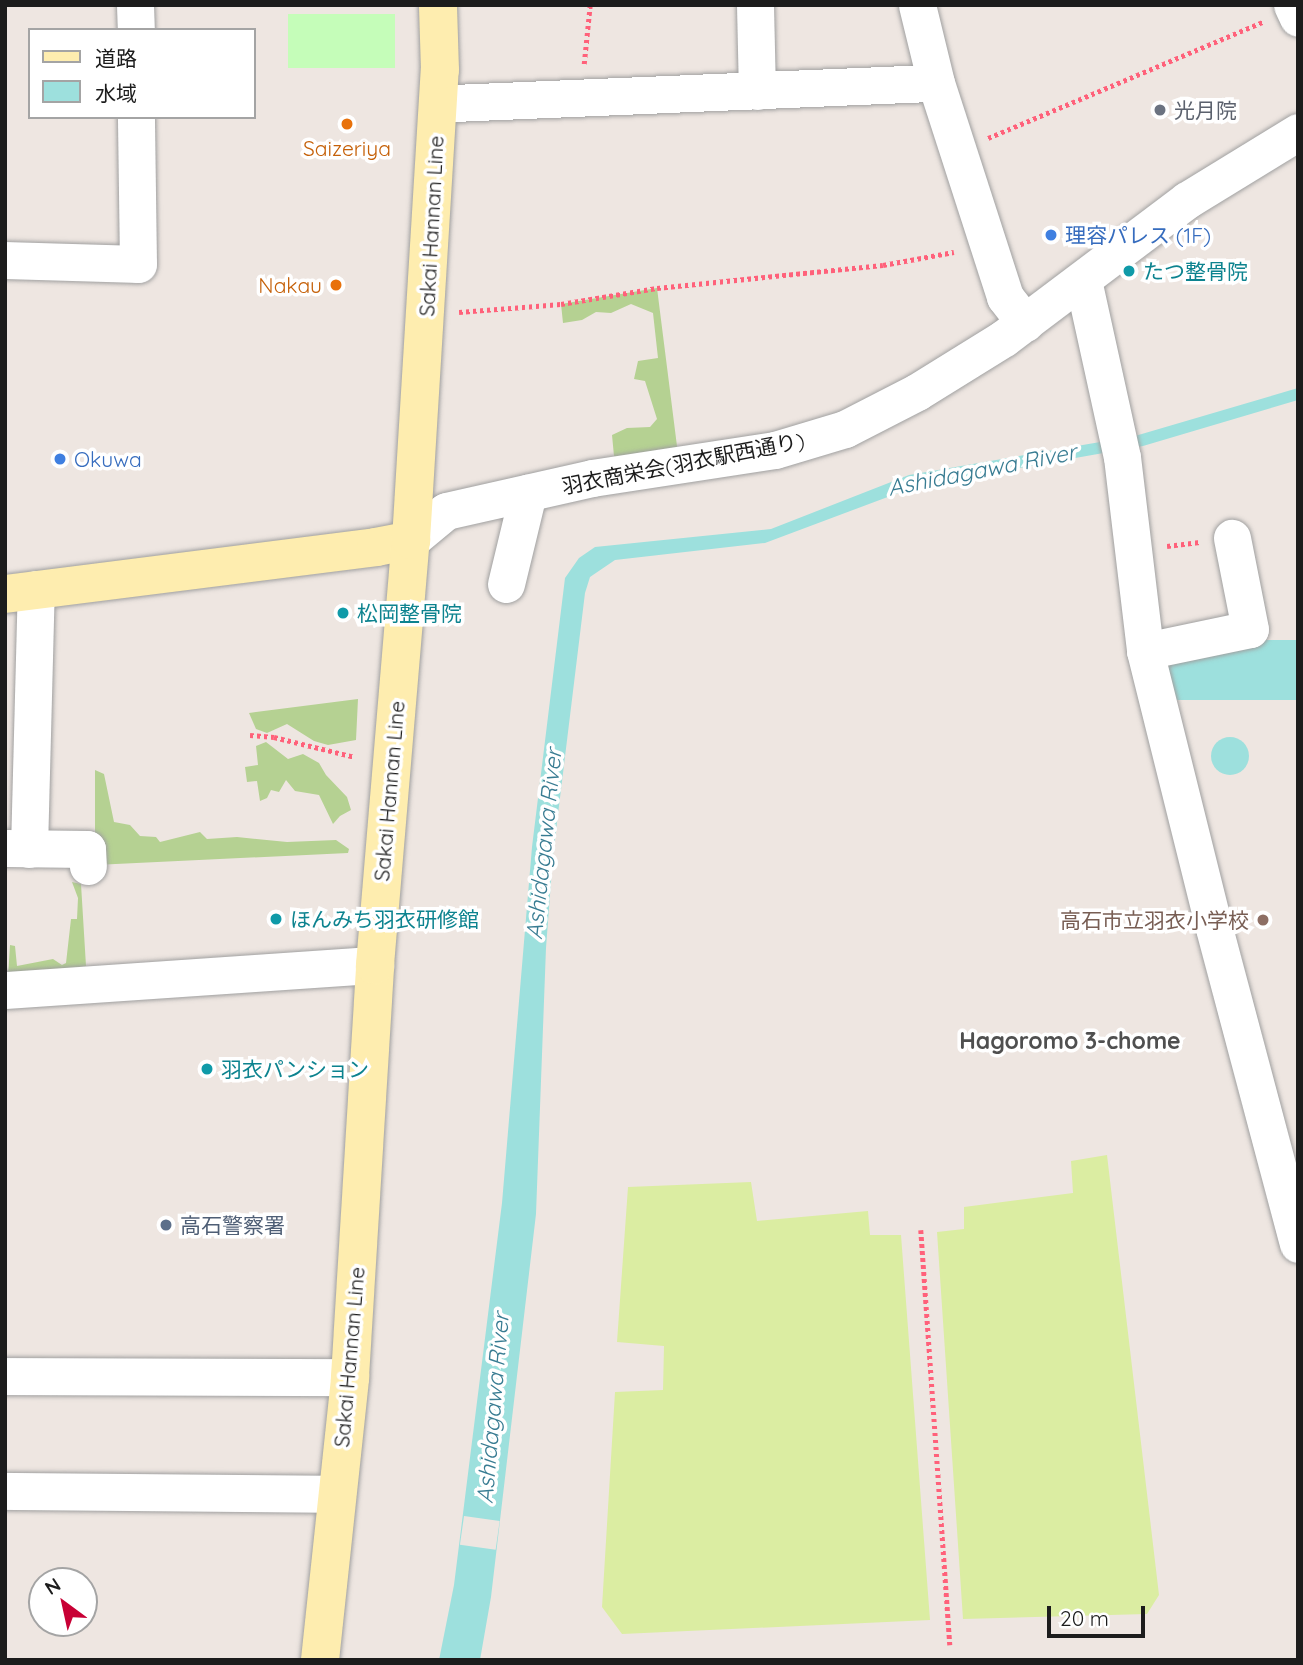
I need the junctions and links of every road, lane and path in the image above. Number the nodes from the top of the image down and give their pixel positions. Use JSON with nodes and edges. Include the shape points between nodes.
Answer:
{"nodes":[{"id":1,"x":135,"y":5,"type":"edge"},
{"id":2,"x":438,"y":5,"type":"edge"},
{"id":3,"x":590,"y":5,"type":"edge"},
{"id":4,"x":755,"y":5,"type":"edge"},
{"id":5,"x":917,"y":5,"type":"edge"},
{"id":6,"x":1295,"y":11,"type":"edge"},
{"id":7,"x":136,"y":28,"type":"edge"},
{"id":8,"x":936,"y":83,"type":"junction"},
{"id":9,"x":757,"y":90,"type":"junction"},
{"id":10,"x":580,"y":100,"type":"junction"},
{"id":11,"x":453,"y":103,"type":"dead end"},
{"id":12,"x":136,"y":119,"type":"edge"},
{"id":13,"x":1298,"y":132,"type":"edge"},
{"id":14,"x":958,"y":151,"type":"junction"},
{"id":15,"x":989,"y":246,"type":"junction"},
{"id":16,"x":5,"y":260,"type":"edge"},
{"id":17,"x":1083,"y":280,"type":"junction"},
{"id":18,"x":456,"y":312,"type":"dead end"},
{"id":19,"x":1024,"y":323,"type":"junction"},
{"id":20,"x":528,"y":493,"type":"junction"},
{"id":21,"x":1232,"y":538,"type":"joint"},
{"id":22,"x":411,"y":540,"type":"junction"},
{"id":23,"x":1132,"y":551,"type":"junction"},
{"id":24,"x":506,"y":584,"type":"dead end"},
{"id":25,"x":21,"y":591,"type":"edge"},
{"id":26,"x":1146,"y":651,"type":"junction"},
{"id":27,"x":250,"y":735,"type":"dead end"},
{"id":28,"x":355,"y":757,"type":"dead end"},
{"id":29,"x":17,"y":848,"type":"edge"},
{"id":30,"x":88,"y":866,"type":"dead end"},
{"id":31,"x":374,"y":965,"type":"junction"},
{"id":32,"x":5,"y":990,"type":"edge"},
{"id":33,"x":920,"y":1230,"type":"dead end"},
{"id":34,"x":1298,"y":1244,"type":"edge"},
{"id":35,"x":5,"y":1376,"type":"edge"},
{"id":36,"x":350,"y":1377,"type":"junction"},
{"id":37,"x":5,"y":1491,"type":"edge"},
{"id":38,"x":337,"y":1494,"type":"junction"},
{"id":39,"x":950,"y":1645,"type":"dead end"},
{"id":40,"x":320,"y":1660,"type":"edge"}],
"edges":[{"from":1,"to":7,"type":"street"},
{"from":2,"to":22,"type":"main road","name":"Sakai Hannan Line","via":[[440,70]]},
{"from":3,"to":10,"type":"path"},
{"from":4,"to":9,"type":"street"},
{"from":5,"to":8,"type":"street"},
{"from":6,"to":14,"type":"path"},
{"from":8,"to":9,"type":"street"},
{"from":8,"to":14,"type":"street"},
{"from":9,"to":10,"type":"street"},
{"from":10,"to":11,"type":"street"},
{"from":12,"to":16,"type":"street","via":[[138,264]]},
{"from":13,"to":17,"type":"street","name":"羽衣商栄会(羽衣駅西通り)","via":[[1186,200]]},
{"from":14,"to":15,"type":"street"},
{"from":15,"to":18,"type":"path","via":[[883,264],[657,288],[561,304]]},
{"from":15,"to":19,"type":"street","via":[[1005,297]]},
{"from":17,"to":19,"type":"street","name":"羽衣商栄会(羽衣駅西通り)"},
{"from":17,"to":23,"type":"street","via":[[1119,441]]},
{"from":19,"to":20,"type":"street","name":"羽衣商栄会(羽衣駅西通り)","via":[[917,392],[845,429],[775,450],[592,478]]},
{"from":20,"to":22,"type":"street","name":"羽衣商栄会(羽衣駅西通り)","via":[[446,511]]},
{"from":20,"to":24,"type":"street"},
{"from":21,"to":23,"type":"path"},
{"from":21,"to":26,"type":"street","via":[[1250,629]]},
{"from":22,"to":25,"type":"main road"},
{"from":22,"to":31,"type":"main road","name":"Sakai Hannan Line"},
{"from":23,"to":26,"type":"street"},
{"from":25,"to":29,"type":"street"},
{"from":26,"to":34,"type":"street"},
{"from":27,"to":28,"type":"path"},
{"from":29,"to":30,"type":"street","via":[[87,849]]},
{"from":31,"to":32,"type":"street"},
{"from":31,"to":36,"type":"main road","name":"Sakai Hannan Line"},
{"from":33,"to":39,"type":"path"},
{"from":35,"to":36,"type":"street"},
{"from":36,"to":38,"type":"main road","name":"Sakai Hannan Line"},
{"from":37,"to":38,"type":"street"},
{"from":38,"to":40,"type":"main road","name":"Sakai Hannan Line"}]}
